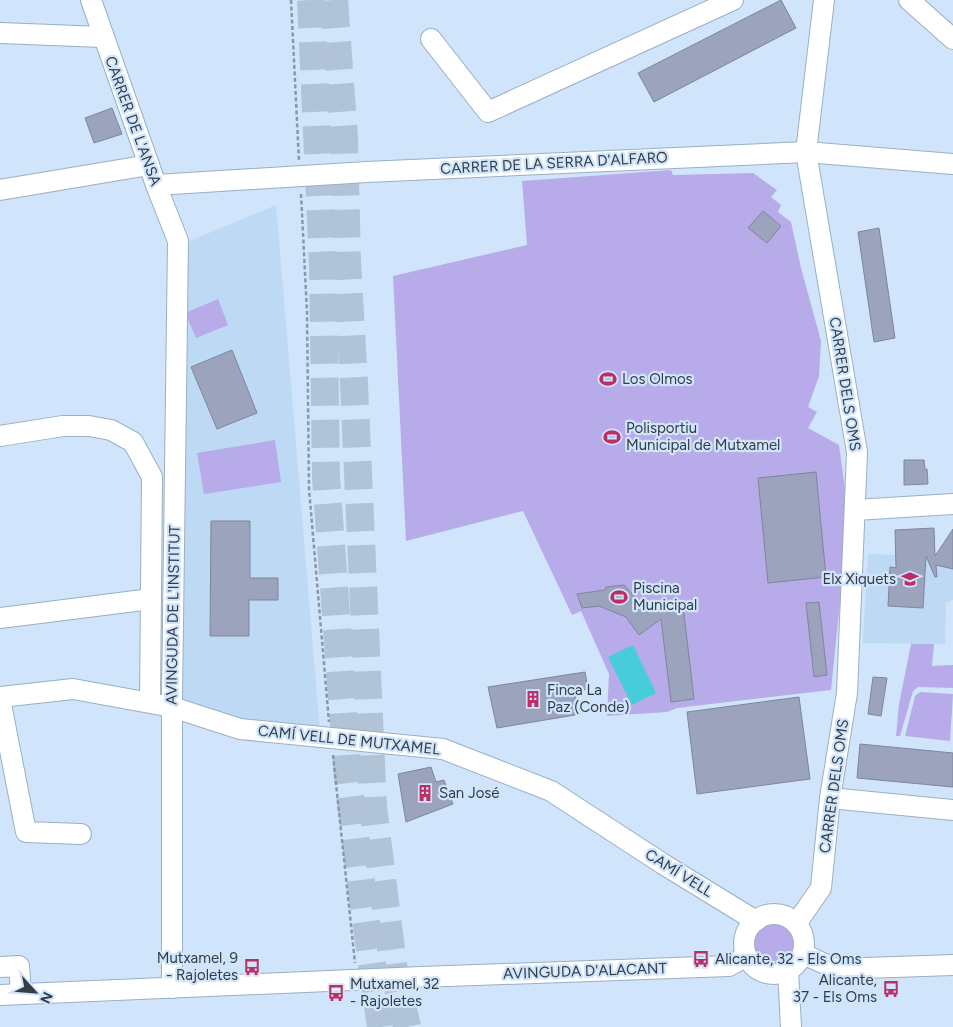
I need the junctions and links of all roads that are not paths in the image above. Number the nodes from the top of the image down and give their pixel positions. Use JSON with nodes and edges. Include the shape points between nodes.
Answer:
{"nodes":[{"id":1,"x":91,"y":0,"type":"edge"},
{"id":2,"x":733,"y":0,"type":"edge"},
{"id":3,"x":824,"y":0,"type":"edge"},
{"id":4,"x":909,"y":0,"type":"edge"},
{"id":5,"x":0,"y":33,"type":"edge"},
{"id":6,"x":103,"y":37,"type":"junction"},
{"id":7,"x":431,"y":39,"type":"dead end"},
{"id":8,"x":953,"y":39,"type":"edge"},
{"id":9,"x":806,"y":152,"type":"junction"},
{"id":10,"x":953,"y":164,"type":"edge"},
{"id":11,"x":149,"y":165,"type":"junction"},
{"id":12,"x":156,"y":185,"type":"junction"},
{"id":13,"x":0,"y":190,"type":"edge"},
{"id":14,"x":178,"y":241,"type":"joint"},
{"id":15,"x":0,"y":436,"type":"edge"},
{"id":16,"x":953,"y":504,"type":"edge"},
{"id":17,"x":855,"y":510,"type":"junction"},
{"id":18,"x":151,"y":599,"type":"junction"},
{"id":19,"x":0,"y":618,"type":"edge"},
{"id":20,"x":0,"y":698,"type":"edge"},
{"id":21,"x":150,"y":702,"type":"junction"},
{"id":22,"x":172,"y":707,"type":"junction"},
{"id":23,"x":7,"y":770,"type":"edge"},
{"id":24,"x":830,"y":798,"type":"junction"},
{"id":25,"x":953,"y":810,"type":"edge"},
{"id":26,"x":603,"y":824,"type":"joint"},
{"id":27,"x":81,"y":834,"type":"dead end"},
{"id":28,"x":756,"y":921,"type":"junction"},
{"id":29,"x":796,"y":924,"type":"junction"},
{"id":30,"x":803,"y":954,"type":"junction"},
{"id":31,"x":747,"y":956,"type":"junction"},
{"id":32,"x":953,"y":965,"type":"edge"},
{"id":33,"x":0,"y":967,"type":"edge"},
{"id":34,"x":788,"y":971,"type":"junction"},
{"id":35,"x":172,"y":988,"type":"junction"},
{"id":36,"x":21,"y":994,"type":"junction"},
{"id":37,"x":0,"y":995,"type":"edge"},
{"id":38,"x":791,"y":1027,"type":"edge"}],
"edges":[{"from":1,"to":6,"type":"street","name":"CARRER DE L'ANSA"},
{"from":2,"to":7,"type":"street","via":[[488,112]]},
{"from":3,"to":9,"type":"street","name":"CARRER DELS OMS"},
{"from":4,"to":8,"type":"street"},
{"from":5,"to":6,"type":"street"},
{"from":6,"to":11,"type":"street","name":"CARRER DE L'ANSA"},
{"from":9,"to":10,"type":"street","name":"CARRER DE LA SERRA D'ALFARO"},
{"from":9,"to":12,"type":"street","name":"CARRER DE LA SERRA D'ALFARO"},
{"from":9,"to":17,"type":"street","name":"CARRER DELS OMS","via":[[857,452]]},
{"from":11,"to":12,"type":"street","name":"CARRER DE L'ANSA"},
{"from":11,"to":13,"type":"street"},
{"from":12,"to":14,"type":"street","name":"CARRER DE L'ANSA"},
{"from":14,"to":22,"type":"street","name":"AVINGUDA DE L'INSTITUT"},
{"from":15,"to":18,"type":"street","via":[[63,426],[89,426],[111,430],[133,442],[152,477]]},
{"from":16,"to":17,"type":"street"},
{"from":17,"to":24,"type":"street","name":"CARRER DELS OMS","via":[[847,693]]},
{"from":18,"to":19,"type":"street"},
{"from":18,"to":21,"type":"street"},
{"from":20,"to":21,"type":"street","name":"CAMÍ VELL DE MUTXAMEL","via":[[73,689]]},
{"from":20,"to":23,"type":"street"},
{"from":21,"to":22,"type":"street","name":"CAMÍ VELL DE MUTXAMEL"},
{"from":22,"to":26,"type":"street","name":"CAMÍ VELL DE MUTXAMEL","via":[[240,729],[443,749],[551,791]]},
{"from":22,"to":35,"type":"street","name":"AVINGUDA DE L'INSTITUT"},
{"from":23,"to":27,"type":"street","via":[[26,832]]},
{"from":24,"to":25,"type":"street"},
{"from":24,"to":29,"type":"street","name":"CARRER DELS OMS","via":[[820,888]]},
{"from":26,"to":28,"type":"street","name":"CAMÍ VELL"},
{"from":28,"to":29,"type":"street","via":[[763,916],[781,915]]},
{"from":28,"to":31,"type":"street","via":[[745,937]]},
{"from":29,"to":30,"type":"street","via":[[804,938]]},
{"from":30,"to":32,"type":"street","via":[[836,970]]},
{"from":30,"to":34,"type":"street"},
{"from":31,"to":34,"type":"street","via":[[759,970],[767,973]]},
{"from":31,"to":35,"type":"street","name":"AVINGUDA D'ALACANT","via":[[729,966]]},
{"from":33,"to":36,"type":"street","via":[[19,966]]},
{"from":34,"to":38,"type":"street"},
{"from":35,"to":36,"type":"street","name":"AVINGUDA D'ALACANT"},
{"from":36,"to":37,"type":"street","name":"AVINGUDA D'ALACANT"}]}
